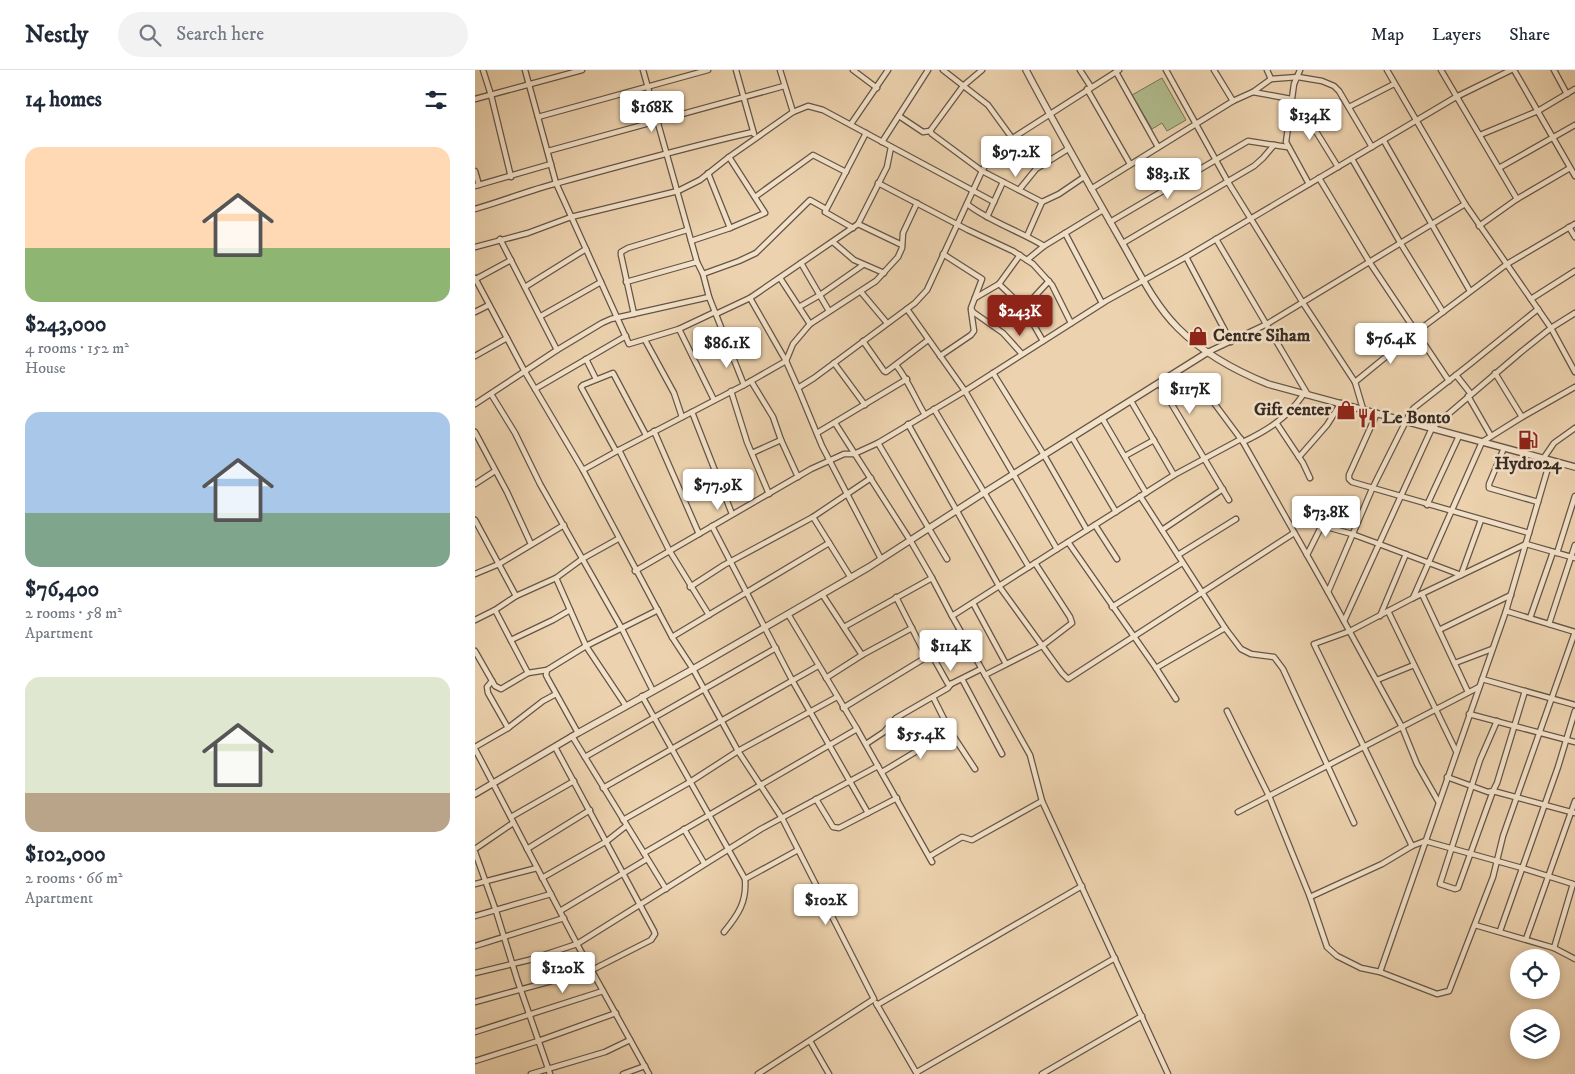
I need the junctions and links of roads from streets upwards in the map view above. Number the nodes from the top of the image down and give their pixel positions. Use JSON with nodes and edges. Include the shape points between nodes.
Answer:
{"nodes":[{"id":1,"x":483,"y":70,"type":"edge"},
{"id":2,"x":525,"y":70,"type":"edge"},
{"id":3,"x":582,"y":70,"type":"edge"},
{"id":4,"x":643,"y":70,"type":"edge"},
{"id":5,"x":708,"y":70,"type":"edge"},
{"id":6,"x":736,"y":70,"type":"edge"},
{"id":7,"x":780,"y":70,"type":"edge"},
{"id":8,"x":853,"y":70,"type":"edge"},
{"id":9,"x":888,"y":70,"type":"edge"},
{"id":10,"x":928,"y":70,"type":"edge"},
{"id":11,"x":943,"y":70,"type":"edge"},
{"id":12,"x":983,"y":70,"type":"edge"},
{"id":13,"x":1026,"y":70,"type":"edge"},
{"id":14,"x":1080,"y":70,"type":"edge"},
{"id":15,"x":1166,"y":70,"type":"edge"},
{"id":16,"x":1214,"y":70,"type":"edge"},
{"id":17,"x":1267,"y":70,"type":"edge"},
{"id":18,"x":1300,"y":70,"type":"edge"},
{"id":19,"x":1387,"y":70,"type":"edge"},
{"id":20,"x":1441,"y":70,"type":"edge"},
{"id":21,"x":1513,"y":70,"type":"edge"},
{"id":22,"x":1554,"y":70,"type":"edge"},
{"id":23,"x":1117,"y":71,"type":"edge"},
{"id":24,"x":566,"y":72,"type":"edge"},
{"id":25,"x":1298,"y":77,"type":"junction"},
{"id":26,"x":1271,"y":79,"type":"junction"},
{"id":27,"x":529,"y":84,"type":"junction"},
{"id":28,"x":1394,"y":84,"type":"junction"},
{"id":29,"x":648,"y":86,"type":"junction"},
{"id":30,"x":784,"y":86,"type":"junction"},
{"id":31,"x":963,"y":86,"type":"junction"},
{"id":32,"x":877,"y":88,"type":"junction"},
{"id":33,"x":1089,"y":88,"type":"junction"},
{"id":34,"x":1575,"y":89,"type":"edge"},
{"id":35,"x":1253,"y":92,"type":"junction"},
{"id":36,"x":1567,"y":94,"type":"junction"},
{"id":37,"x":491,"y":95,"type":"junction"},
{"id":38,"x":743,"y":96,"type":"junction"},
{"id":39,"x":1456,"y":97,"type":"junction"},
{"id":40,"x":475,"y":99,"type":"edge"},
{"id":41,"x":1291,"y":99,"type":"junction"},
{"id":42,"x":1233,"y":101,"type":"junction"},
{"id":43,"x":1349,"y":107,"type":"junction"},
{"id":44,"x":1290,"y":108,"type":"junction"},
{"id":45,"x":1538,"y":110,"type":"junction"},
{"id":46,"x":793,"y":112,"type":"junction"},
{"id":47,"x":1049,"y":114,"type":"junction"},
{"id":48,"x":899,"y":116,"type":"junction"},
{"id":49,"x":538,"y":117,"type":"junction"},
{"id":50,"x":658,"y":120,"type":"junction"},
{"id":51,"x":1416,"y":121,"type":"junction"},
{"id":52,"x":851,"y":124,"type":"junction"},
{"id":53,"x":1195,"y":124,"type":"junction"},
{"id":54,"x":1575,"y":126,"type":"edge"},
{"id":55,"x":930,"y":131,"type":"junction"},
{"id":56,"x":753,"y":132,"type":"junction"},
{"id":57,"x":865,"y":134,"type":"junction"},
{"id":58,"x":1480,"y":135,"type":"junction"},
{"id":59,"x":755,"y":138,"type":"junction"},
{"id":60,"x":1012,"y":138,"type":"junction"},
{"id":61,"x":1553,"y":139,"type":"junction"},
{"id":62,"x":1384,"y":141,"type":"junction"},
{"id":63,"x":882,"y":142,"type":"junction"},
{"id":64,"x":1274,"y":144,"type":"junction"},
{"id":65,"x":891,"y":147,"type":"junction"},
{"id":66,"x":1158,"y":147,"type":"junction"},
{"id":67,"x":1287,"y":147,"type":"junction"},
{"id":68,"x":1372,"y":147,"type":"junction"},
{"id":69,"x":1068,"y":149,"type":"junction"},
{"id":70,"x":548,"y":151,"type":"junction"},
{"id":71,"x":667,"y":152,"type":"junction"},
{"id":72,"x":729,"y":157,"type":"junction"},
{"id":73,"x":1352,"y":159,"type":"junction"},
{"id":74,"x":1216,"y":160,"type":"junction"},
{"id":75,"x":551,"y":164,"type":"junction"},
{"id":76,"x":1130,"y":164,"type":"junction"},
{"id":77,"x":1339,"y":167,"type":"junction"},
{"id":78,"x":1499,"y":168,"type":"junction"},
{"id":79,"x":1570,"y":168,"type":"junction"},
{"id":80,"x":475,"y":170,"type":"edge"},
{"id":81,"x":982,"y":170,"type":"junction"},
{"id":82,"x":846,"y":172,"type":"junction"},
{"id":83,"x":708,"y":173,"type":"junction"},
{"id":84,"x":1575,"y":176,"type":"edge"},
{"id":85,"x":511,"y":177,"type":"junction"},
{"id":86,"x":1085,"y":177,"type":"junction"},
{"id":87,"x":1319,"y":178,"type":"junction"},
{"id":88,"x":1003,"y":182,"type":"junction"},
{"id":89,"x":1228,"y":182,"type":"junction"},
{"id":90,"x":556,"y":183,"type":"junction"},
{"id":91,"x":878,"y":183,"type":"junction"},
{"id":92,"x":1309,"y":184,"type":"junction"},
{"id":93,"x":477,"y":186,"type":"edge"},
{"id":94,"x":1091,"y":189,"type":"junction"},
{"id":95,"x":973,"y":190,"type":"junction"},
{"id":96,"x":1019,"y":190,"type":"junction"},
{"id":97,"x":678,"y":191,"type":"junction"},
{"id":98,"x":755,"y":197,"type":"junction"},
{"id":99,"x":1517,"y":199,"type":"junction"},
{"id":100,"x":994,"y":202,"type":"junction"},
{"id":101,"x":1042,"y":202,"type":"junction"},
{"id":102,"x":917,"y":203,"type":"junction"},
{"id":103,"x":967,"y":204,"type":"junction"},
{"id":104,"x":1465,"y":204,"type":"junction"},
{"id":105,"x":826,"y":208,"type":"junction"},
{"id":106,"x":475,"y":209,"type":"edge"},
{"id":107,"x":1103,"y":210,"type":"junction"},
{"id":108,"x":571,"y":217,"type":"junction"},
{"id":109,"x":987,"y":217,"type":"junction"},
{"id":110,"x":1250,"y":218,"type":"junction"},
{"id":111,"x":1111,"y":222,"type":"junction"},
{"id":112,"x":957,"y":223,"type":"junction"},
{"id":113,"x":858,"y":224,"type":"junction"},
{"id":114,"x":1431,"y":224,"type":"junction"},
{"id":115,"x":1575,"y":224,"type":"edge"},
{"id":116,"x":1479,"y":226,"type":"junction"},
{"id":117,"x":730,"y":228,"type":"junction"},
{"id":118,"x":853,"y":228,"type":"junction"},
{"id":119,"x":1569,"y":228,"type":"junction"},
{"id":120,"x":687,"y":230,"type":"junction"},
{"id":121,"x":1065,"y":233,"type":"junction"},
{"id":122,"x":1027,"y":236,"type":"junction"},
{"id":123,"x":1575,"y":237,"type":"edge"},
{"id":124,"x":500,"y":239,"type":"junction"},
{"id":125,"x":1216,"y":239,"type":"junction"},
{"id":126,"x":691,"y":241,"type":"junction"},
{"id":127,"x":833,"y":242,"type":"junction"},
{"id":128,"x":1123,"y":243,"type":"junction"},
{"id":129,"x":1401,"y":244,"type":"junction"},
{"id":130,"x":902,"y":245,"type":"junction"},
{"id":131,"x":475,"y":246,"type":"edge"},
{"id":132,"x":1044,"y":246,"type":"junction"},
{"id":133,"x":586,"y":250,"type":"junction"},
{"id":134,"x":943,"y":254,"type":"junction"},
{"id":135,"x":1020,"y":255,"type":"junction"},
{"id":136,"x":1186,"y":257,"type":"junction"},
{"id":137,"x":511,"y":260,"type":"junction"},
{"id":138,"x":1027,"y":260,"type":"junction"},
{"id":139,"x":697,"y":262,"type":"junction"},
{"id":140,"x":801,"y":263,"type":"junction"},
{"id":141,"x":1370,"y":263,"type":"junction"},
{"id":142,"x":1507,"y":264,"type":"junction"},
{"id":143,"x":863,"y":265,"type":"junction"},
{"id":144,"x":1575,"y":271,"type":"edge"},
{"id":145,"x":884,"y":273,"type":"junction"},
{"id":146,"x":703,"y":274,"type":"junction"},
{"id":147,"x":780,"y":278,"type":"junction"},
{"id":148,"x":475,"y":279,"type":"edge"},
{"id":149,"x":1144,"y":280,"type":"junction"},
{"id":150,"x":1049,"y":281,"type":"junction"},
{"id":151,"x":601,"y":282,"type":"junction"},
{"id":152,"x":626,"y":282,"type":"junction"},
{"id":153,"x":999,"y":284,"type":"junction"},
{"id":154,"x":525,"y":287,"type":"junction"},
{"id":155,"x":1470,"y":291,"type":"junction"},
{"id":156,"x":861,"y":292,"type":"junction"},
{"id":157,"x":820,"y":295,"type":"junction"},
{"id":158,"x":709,"y":297,"type":"junction"},
{"id":159,"x":750,"y":298,"type":"junction"},
{"id":160,"x":975,"y":298,"type":"junction"},
{"id":161,"x":1531,"y":300,"type":"junction"},
{"id":162,"x":1102,"y":303,"type":"junction"},
{"id":163,"x":1303,"y":303,"type":"junction"},
{"id":164,"x":489,"y":305,"type":"junction"},
{"id":165,"x":799,"y":307,"type":"junction"},
{"id":166,"x":971,"y":308,"type":"junction"},
{"id":167,"x":1024,"y":308,"type":"junction"},
{"id":168,"x":907,"y":309,"type":"junction"},
{"id":169,"x":1538,"y":309,"type":"junction"},
{"id":170,"x":829,"y":311,"type":"junction"},
{"id":171,"x":475,"y":312,"type":"edge"},
{"id":172,"x":1443,"y":312,"type":"junction"},
{"id":173,"x":715,"y":313,"type":"junction"},
{"id":174,"x":634,"y":314,"type":"junction"},
{"id":175,"x":1575,"y":314,"type":"edge"},
{"id":176,"x":541,"y":316,"type":"junction"},
{"id":177,"x":618,"y":318,"type":"junction"},
{"id":178,"x":887,"y":323,"type":"junction"},
{"id":179,"x":1071,"y":323,"type":"junction"},
{"id":180,"x":810,"y":324,"type":"junction"},
{"id":181,"x":1267,"y":324,"type":"junction"},
{"id":182,"x":1551,"y":328,"type":"junction"},
{"id":183,"x":679,"y":329,"type":"junction"},
{"id":184,"x":1415,"y":333,"type":"junction"},
{"id":185,"x":626,"y":336,"type":"junction"},
{"id":186,"x":507,"y":338,"type":"junction"},
{"id":187,"x":645,"y":340,"type":"junction"},
{"id":188,"x":928,"y":340,"type":"junction"},
{"id":189,"x":863,"y":341,"type":"junction"},
{"id":190,"x":1043,"y":341,"type":"junction"},
{"id":191,"x":1231,"y":342,"type":"junction"},
{"id":192,"x":557,"y":350,"type":"junction"},
{"id":193,"x":1208,"y":352,"type":"junction"},
{"id":194,"x":1022,"y":354,"type":"junction"},
{"id":195,"x":475,"y":356,"type":"edge"},
{"id":196,"x":939,"y":356,"type":"junction"},
{"id":197,"x":586,"y":359,"type":"junction"},
{"id":198,"x":1575,"y":360,"type":"edge"},
{"id":199,"x":786,"y":361,"type":"junction"},
{"id":200,"x":835,"y":363,"type":"junction"},
{"id":201,"x":1570,"y":363,"type":"junction"},
{"id":202,"x":896,"y":365,"type":"junction"},
{"id":203,"x":525,"y":372,"type":"junction"},
{"id":204,"x":1575,"y":372,"type":"edge"},
{"id":205,"x":993,"y":373,"type":"junction"},
{"id":206,"x":1495,"y":373,"type":"junction"},
{"id":207,"x":1456,"y":375,"type":"junction"},
{"id":208,"x":596,"y":379,"type":"junction"},
{"id":209,"x":907,"y":379,"type":"junction"},
{"id":210,"x":751,"y":381,"type":"junction"},
{"id":211,"x":1449,"y":381,"type":"junction"},
{"id":212,"x":1355,"y":382,"type":"junction"},
{"id":213,"x":1159,"y":383,"type":"junction"},
{"id":214,"x":744,"y":385,"type":"junction"},
{"id":215,"x":1575,"y":386,"type":"edge"},
{"id":216,"x":798,"y":388,"type":"junction"},
{"id":217,"x":535,"y":389,"type":"junction"},
{"id":218,"x":731,"y":391,"type":"junction"},
{"id":219,"x":965,"y":391,"type":"junction"},
{"id":220,"x":491,"y":394,"type":"junction"},
{"id":221,"x":1306,"y":395,"type":"junction"},
{"id":222,"x":1469,"y":395,"type":"junction"},
{"id":223,"x":1211,"y":399,"type":"dead end"},
{"id":224,"x":714,"y":400,"type":"junction"},
{"id":225,"x":1131,"y":400,"type":"junction"},
{"id":226,"x":475,"y":404,"type":"edge"},
{"id":227,"x":1341,"y":404,"type":"junction"},
{"id":228,"x":865,"y":405,"type":"junction"},
{"id":229,"x":934,"y":409,"type":"junction"},
{"id":230,"x":1363,"y":409,"type":"junction"},
{"id":231,"x":692,"y":412,"type":"junction"},
{"id":232,"x":1377,"y":413,"type":"junction"},
{"id":233,"x":925,"y":414,"type":"junction"},
{"id":234,"x":681,"y":417,"type":"junction"},
{"id":235,"x":1522,"y":417,"type":"junction"},
{"id":236,"x":1102,"y":418,"type":"junction"},
{"id":237,"x":1405,"y":421,"type":"junction"},
{"id":238,"x":835,"y":424,"type":"junction"},
{"id":239,"x":909,"y":424,"type":"junction"},
{"id":240,"x":1277,"y":424,"type":"junction"},
{"id":241,"x":1432,"y":428,"type":"junction"},
{"id":242,"x":1575,"y":428,"type":"edge"},
{"id":243,"x":654,"y":431,"type":"junction"},
{"id":244,"x":475,"y":432,"type":"edge"},
{"id":245,"x":817,"y":433,"type":"junction"},
{"id":246,"x":646,"y":436,"type":"junction"},
{"id":247,"x":1459,"y":436,"type":"junction"},
{"id":248,"x":1491,"y":436,"type":"junction"},
{"id":249,"x":1072,"y":437,"type":"junction"},
{"id":250,"x":781,"y":440,"type":"junction"},
{"id":251,"x":1154,"y":440,"type":"junction"},
{"id":252,"x":1242,"y":440,"type":"junction"},
{"id":253,"x":1482,"y":442,"type":"junction"},
{"id":254,"x":878,"y":443,"type":"junction"},
{"id":255,"x":1504,"y":448,"type":"junction"},
{"id":256,"x":617,"y":450,"type":"junction"},
{"id":257,"x":752,"y":453,"type":"junction"},
{"id":258,"x":854,"y":454,"type":"junction"},
{"id":259,"x":1045,"y":455,"type":"junction"},
{"id":260,"x":1125,"y":456,"type":"junction"},
{"id":261,"x":1205,"y":457,"type":"junction"},
{"id":262,"x":1299,"y":457,"type":"junction"},
{"id":263,"x":1543,"y":459,"type":"junction"},
{"id":264,"x":830,"y":461,"type":"junction"},
{"id":265,"x":1550,"y":462,"type":"junction"},
{"id":266,"x":1575,"y":467,"type":"edge"},
{"id":267,"x":583,"y":470,"type":"junction"},
{"id":268,"x":495,"y":471,"type":"junction"},
{"id":269,"x":1013,"y":474,"type":"junction"},
{"id":270,"x":1174,"y":474,"type":"junction"},
{"id":271,"x":798,"y":477,"type":"junction"},
{"id":272,"x":871,"y":478,"type":"junction"},
{"id":273,"x":1310,"y":478,"type":"dead end"},
{"id":274,"x":475,"y":484,"type":"edge"},
{"id":275,"x":1223,"y":489,"type":"junction"},
{"id":276,"x":1372,"y":489,"type":"junction"},
{"id":277,"x":985,"y":492,"type":"junction"},
{"id":278,"x":1146,"y":493,"type":"junction"},
{"id":279,"x":769,"y":494,"type":"junction"},
{"id":280,"x":847,"y":494,"type":"junction"},
{"id":281,"x":1141,"y":496,"type":"junction"},
{"id":282,"x":1575,"y":496,"type":"edge"},
{"id":283,"x":1400,"y":497,"type":"junction"},
{"id":284,"x":1229,"y":500,"type":"dead end"},
{"id":285,"x":1538,"y":502,"type":"junction"},
{"id":286,"x":1427,"y":505,"type":"junction"},
{"id":287,"x":957,"y":511,"type":"junction"},
{"id":288,"x":1116,"y":512,"type":"junction"},
{"id":289,"x":1451,"y":512,"type":"junction"},
{"id":290,"x":732,"y":514,"type":"junction"},
{"id":291,"x":813,"y":517,"type":"junction"},
{"id":292,"x":1236,"y":519,"type":"dead end"},
{"id":293,"x":475,"y":520,"type":"edge"},
{"id":294,"x":1481,"y":520,"type":"junction"},
{"id":295,"x":564,"y":525,"type":"junction"},
{"id":296,"x":1095,"y":525,"type":"junction"},
{"id":297,"x":712,"y":526,"type":"junction"},
{"id":298,"x":929,"y":528,"type":"junction"},
{"id":299,"x":1087,"y":530,"type":"junction"},
{"id":300,"x":1162,"y":530,"type":"junction"},
{"id":301,"x":1294,"y":533,"type":"junction"},
{"id":302,"x":1529,"y":533,"type":"junction"},
{"id":303,"x":699,"y":534,"type":"junction"},
{"id":304,"x":1353,"y":534,"type":"junction"},
{"id":305,"x":618,"y":539,"type":"junction"},
{"id":306,"x":910,"y":540,"type":"junction"},
{"id":307,"x":1067,"y":542,"type":"junction"},
{"id":308,"x":829,"y":543,"type":"junction"},
{"id":309,"x":531,"y":544,"type":"junction"},
{"id":310,"x":1379,"y":544,"type":"junction"},
{"id":311,"x":1526,"y":544,"type":"junction"},
{"id":312,"x":1575,"y":545,"type":"edge"},
{"id":313,"x":1057,"y":549,"type":"junction"},
{"id":314,"x":669,"y":550,"type":"junction"},
{"id":315,"x":1555,"y":552,"type":"junction"},
{"id":316,"x":1406,"y":554,"type":"junction"},
{"id":317,"x":1178,"y":555,"type":"junction"},
{"id":318,"x":1307,"y":555,"type":"junction"},
{"id":319,"x":1573,"y":557,"type":"edge"},
{"id":320,"x":583,"y":559,"type":"junction"},
{"id":321,"x":881,"y":559,"type":"junction"},
{"id":322,"x":947,"y":559,"type":"dead end"},
{"id":323,"x":1117,"y":559,"type":"dead end"},
{"id":324,"x":731,"y":562,"type":"junction"},
{"id":325,"x":1429,"y":562,"type":"junction"},
{"id":326,"x":1035,"y":563,"type":"junction"},
{"id":327,"x":1182,"y":563,"type":"junction"},
{"id":328,"x":499,"y":564,"type":"junction"},
{"id":329,"x":1029,"y":567,"type":"junction"},
{"id":330,"x":635,"y":571,"type":"junction"},
{"id":331,"x":475,"y":574,"type":"edge"},
{"id":332,"x":1461,"y":575,"type":"junction"},
{"id":333,"x":556,"y":578,"type":"junction"},
{"id":334,"x":851,"y":578,"type":"junction"},
{"id":335,"x":932,"y":578,"type":"junction"},
{"id":336,"x":999,"y":586,"type":"junction"},
{"id":337,"x":690,"y":587,"type":"junction"},
{"id":338,"x":746,"y":592,"type":"junction"},
{"id":339,"x":1328,"y":592,"type":"junction"},
{"id":340,"x":1202,"y":593,"type":"junction"},
{"id":341,"x":822,"y":594,"type":"junction"},
{"id":342,"x":1422,"y":594,"type":"junction"},
{"id":343,"x":1511,"y":595,"type":"junction"},
{"id":344,"x":516,"y":596,"type":"junction"},
{"id":345,"x":896,"y":597,"type":"junction"},
{"id":346,"x":1413,"y":598,"type":"junction"},
{"id":347,"x":973,"y":603,"type":"junction"},
{"id":348,"x":1112,"y":606,"type":"junction"},
{"id":349,"x":495,"y":610,"type":"junction"},
{"id":350,"x":570,"y":610,"type":"junction"},
{"id":351,"x":657,"y":610,"type":"junction"},
{"id":352,"x":1388,"y":611,"type":"junction"},
{"id":353,"x":1506,"y":611,"type":"junction"},
{"id":354,"x":788,"y":614,"type":"junction"},
{"id":355,"x":709,"y":615,"type":"junction"},
{"id":356,"x":951,"y":616,"type":"junction"},
{"id":357,"x":1379,"y":616,"type":"junction"},
{"id":358,"x":1530,"y":618,"type":"junction"},
{"id":359,"x":475,"y":620,"type":"edge"},
{"id":360,"x":1344,"y":621,"type":"junction"},
{"id":361,"x":1549,"y":624,"type":"junction"},
{"id":362,"x":621,"y":627,"type":"junction"},
{"id":363,"x":765,"y":627,"type":"junction"},
{"id":364,"x":844,"y":627,"type":"junction"},
{"id":365,"x":912,"y":628,"type":"junction"},
{"id":366,"x":1225,"y":628,"type":"junction"},
{"id":367,"x":1439,"y":630,"type":"junction"},
{"id":368,"x":960,"y":631,"type":"junction"},
{"id":369,"x":1350,"y":631,"type":"junction"},
{"id":370,"x":1575,"y":632,"type":"edge"},
{"id":371,"x":1133,"y":636,"type":"junction"},
{"id":372,"x":672,"y":637,"type":"junction"},
{"id":373,"x":511,"y":640,"type":"junction"},
{"id":374,"x":586,"y":646,"type":"junction"},
{"id":375,"x":1042,"y":646,"type":"junction"},
{"id":376,"x":776,"y":648,"type":"junction"},
{"id":377,"x":1492,"y":649,"type":"junction"},
{"id":378,"x":475,"y":651,"type":"edge"},
{"id":379,"x":927,"y":651,"type":"junction"},
{"id":380,"x":862,"y":655,"type":"junction"},
{"id":381,"x":481,"y":662,"type":"junction"},
{"id":382,"x":1006,"y":664,"type":"junction"},
{"id":383,"x":1414,"y":664,"type":"junction"},
{"id":384,"x":1455,"y":664,"type":"junction"},
{"id":385,"x":475,"y":666,"type":"edge"},
{"id":386,"x":818,"y":666,"type":"junction"},
{"id":387,"x":1156,"y":668,"type":"junction"},
{"id":388,"x":693,"y":669,"type":"junction"},
{"id":389,"x":981,"y":669,"type":"junction"},
{"id":390,"x":547,"y":670,"type":"junction"},
{"id":391,"x":527,"y":673,"type":"junction"},
{"id":392,"x":985,"y":675,"type":"junction"},
{"id":393,"x":826,"y":678,"type":"junction"},
{"id":394,"x":962,"y":679,"type":"junction"},
{"id":395,"x":792,"y":680,"type":"junction"},
{"id":396,"x":1377,"y":680,"type":"junction"},
{"id":397,"x":1482,"y":680,"type":"junction"},
{"id":398,"x":492,"y":681,"type":"junction"},
{"id":399,"x":951,"y":684,"type":"junction"},
{"id":400,"x":1479,"y":687,"type":"junction"},
{"id":401,"x":705,"y":690,"type":"junction"},
{"id":402,"x":653,"y":691,"type":"junction"},
{"id":403,"x":1525,"y":691,"type":"junction"},
{"id":404,"x":1469,"y":692,"type":"junction"},
{"id":405,"x":556,"y":694,"type":"junction"},
{"id":406,"x":642,"y":696,"type":"junction"},
{"id":407,"x":837,"y":697,"type":"junction"},
{"id":408,"x":933,"y":697,"type":"junction"},
{"id":409,"x":1551,"y":698,"type":"junction"},
{"id":410,"x":1176,"y":699,"type":"dead end"},
{"id":411,"x":1575,"y":705,"type":"edge"},
{"id":412,"x":625,"y":706,"type":"junction"},
{"id":413,"x":843,"y":708,"type":"junction"},
{"id":414,"x":1435,"y":709,"type":"junction"},
{"id":415,"x":1227,"y":711,"type":"dead end"},
{"id":416,"x":1575,"y":711,"type":"edge"},
{"id":417,"x":812,"y":712,"type":"junction"},
{"id":418,"x":1469,"y":714,"type":"junction"},
{"id":419,"x":655,"y":718,"type":"junction"},
{"id":420,"x":721,"y":721,"type":"junction"},
{"id":421,"x":1497,"y":721,"type":"junction"},
{"id":422,"x":1513,"y":725,"type":"junction"},
{"id":423,"x":1402,"y":727,"type":"junction"},
{"id":424,"x":508,"y":728,"type":"junction"},
{"id":425,"x":857,"y":729,"type":"junction"},
{"id":426,"x":950,"y":731,"type":"junction"},
{"id":427,"x":1539,"y":732,"type":"junction"},
{"id":428,"x":575,"y":735,"type":"junction"},
{"id":429,"x":1566,"y":739,"type":"junction"},
{"id":430,"x":1575,"y":742,"type":"edge"},
{"id":431,"x":865,"y":744,"type":"junction"},
{"id":432,"x":829,"y":746,"type":"junction"},
{"id":433,"x":1365,"y":746,"type":"junction"},
{"id":434,"x":555,"y":747,"type":"junction"},
{"id":435,"x":672,"y":748,"type":"junction"},
{"id":436,"x":476,"y":751,"type":"edge"},
{"id":437,"x":739,"y":751,"type":"junction"},
{"id":438,"x":1457,"y":751,"type":"junction"},
{"id":439,"x":1002,"y":754,"type":"dead end"},
{"id":440,"x":585,"y":757,"type":"junction"},
{"id":441,"x":1328,"y":765,"type":"junction"},
{"id":442,"x":878,"y":766,"type":"junction"},
{"id":443,"x":975,"y":769,"type":"dead end"},
{"id":444,"x":882,"y":772,"type":"junction"},
{"id":445,"x":1447,"y":777,"type":"junction"},
{"id":446,"x":574,"y":781,"type":"junction"},
{"id":447,"x":689,"y":782,"type":"junction"},
{"id":448,"x":850,"y":782,"type":"junction"},
{"id":449,"x":493,"y":784,"type":"junction"},
{"id":450,"x":760,"y":785,"type":"junction"},
{"id":451,"x":1472,"y":785,"type":"junction"},
{"id":452,"x":603,"y":788,"type":"junction"},
{"id":453,"x":1493,"y":791,"type":"junction"},
{"id":454,"x":475,"y":794,"type":"edge"},
{"id":455,"x":1269,"y":796,"type":"junction"},
{"id":456,"x":1517,"y":797,"type":"junction"},
{"id":457,"x":897,"y":798,"type":"junction"},
{"id":458,"x":816,"y":799,"type":"junction"},
{"id":459,"x":1042,"y":801,"type":"junction"},
{"id":460,"x":1438,"y":801,"type":"junction"},
{"id":461,"x":1575,"y":801,"type":"edge"},
{"id":462,"x":1544,"y":804,"type":"junction"},
{"id":463,"x":590,"y":810,"type":"junction"},
{"id":464,"x":1238,"y":812,"type":"dead end"},
{"id":465,"x":1573,"y":812,"type":"edge"},
{"id":466,"x":868,"y":814,"type":"junction"},
{"id":467,"x":708,"y":815,"type":"junction"},
{"id":468,"x":511,"y":817,"type":"junction"},
{"id":469,"x":781,"y":818,"type":"junction"},
{"id":470,"x":623,"y":820,"type":"junction"},
{"id":471,"x":513,"y":823,"type":"junction"},
{"id":472,"x":1354,"y":823,"type":"dead end"},
{"id":473,"x":627,"y":826,"type":"junction"},
{"id":474,"x":684,"y":829,"type":"junction"},
{"id":475,"x":607,"y":841,"type":"junction"},
{"id":476,"x":1425,"y":841,"type":"junction"},
{"id":477,"x":1412,"y":846,"type":"junction"},
{"id":478,"x":728,"y":848,"type":"junction"},
{"id":479,"x":1451,"y":848,"type":"junction"},
{"id":480,"x":527,"y":849,"type":"junction"},
{"id":481,"x":798,"y":850,"type":"junction"},
{"id":482,"x":475,"y":851,"type":"edge"},
{"id":483,"x":643,"y":853,"type":"junction"},
{"id":484,"x":1470,"y":853,"type":"junction"},
{"id":485,"x":929,"y":856,"type":"junction"},
{"id":486,"x":647,"y":859,"type":"junction"},
{"id":487,"x":1497,"y":860,"type":"junction"},
{"id":488,"x":933,"y":862,"type":"dead end"},
{"id":489,"x":704,"y":863,"type":"junction"},
{"id":490,"x":537,"y":868,"type":"junction"},
{"id":491,"x":1522,"y":868,"type":"junction"},
{"id":492,"x":624,"y":873,"type":"junction"},
{"id":493,"x":1549,"y":876,"type":"junction"},
{"id":494,"x":542,"y":878,"type":"junction"},
{"id":495,"x":745,"y":879,"type":"junction"},
{"id":496,"x":1575,"y":879,"type":"edge"},
{"id":497,"x":486,"y":882,"type":"junction"},
{"id":498,"x":475,"y":884,"type":"edge"},
{"id":499,"x":1573,"y":884,"type":"junction"},
{"id":500,"x":1082,"y":886,"type":"junction"},
{"id":501,"x":666,"y":889,"type":"junction"},
{"id":502,"x":551,"y":894,"type":"junction"},
{"id":503,"x":1310,"y":897,"type":"junction"},
{"id":504,"x":641,"y":905,"type":"junction"},
{"id":505,"x":496,"y":911,"type":"junction"},
{"id":506,"x":560,"y":911,"type":"junction"},
{"id":507,"x":475,"y":916,"type":"edge"},
{"id":508,"x":564,"y":918,"type":"junction"},
{"id":509,"x":1475,"y":925,"type":"junction"},
{"id":510,"x":1500,"y":931,"type":"junction"},
{"id":511,"x":724,"y":932,"type":"dead end"},
{"id":512,"x":505,"y":938,"type":"junction"},
{"id":513,"x":1526,"y":939,"type":"junction"},
{"id":514,"x":577,"y":944,"type":"junction"},
{"id":515,"x":475,"y":946,"type":"edge"},
{"id":516,"x":1553,"y":948,"type":"junction"},
{"id":517,"x":1115,"y":958,"type":"junction"},
{"id":518,"x":1575,"y":959,"type":"edge"},
{"id":519,"x":513,"y":964,"type":"junction"},
{"id":520,"x":592,"y":970,"type":"junction"},
{"id":521,"x":1380,"y":972,"type":"junction"},
{"id":522,"x":475,"y":973,"type":"edge"},
{"id":523,"x":521,"y":990,"type":"junction"},
{"id":524,"x":603,"y":991,"type":"junction"},
{"id":525,"x":874,"y":999,"type":"junction"},
{"id":526,"x":475,"y":1002,"type":"edge"},
{"id":527,"x":877,"y":1005,"type":"junction"},
{"id":528,"x":616,"y":1013,"type":"junction"},
{"id":529,"x":529,"y":1015,"type":"junction"},
{"id":530,"x":1142,"y":1016,"type":"junction"},
{"id":531,"x":475,"y":1032,"type":"edge"},
{"id":532,"x":631,"y":1040,"type":"junction"},
{"id":533,"x":810,"y":1041,"type":"junction"},
{"id":534,"x":538,"y":1042,"type":"junction"},
{"id":535,"x":475,"y":1061,"type":"edge"},
{"id":536,"x":645,"y":1066,"type":"junction"},
{"id":537,"x":549,"y":1071,"type":"edge"},
{"id":538,"x":917,"y":1073,"type":"edge"},
{"id":539,"x":531,"y":1074,"type":"edge"},
{"id":540,"x":623,"y":1074,"type":"edge"},
{"id":541,"x":649,"y":1074,"type":"edge"},
{"id":542,"x":758,"y":1074,"type":"edge"},
{"id":543,"x":829,"y":1074,"type":"edge"},
{"id":544,"x":1042,"y":1074,"type":"edge"},
{"id":545,"x":1168,"y":1074,"type":"edge"}],
"edges":[{"from":1,"to":37,"type":"street"},
{"from":2,"to":27,"type":"street"},
{"from":3,"to":24,"type":"street"},
{"from":4,"to":29,"type":"street"},
{"from":5,"to":29,"type":"street"},
{"from":6,"to":38,"type":"street"},
{"from":7,"to":30,"type":"street"},
{"from":8,"to":32,"type":"street"},
{"from":9,"to":32,"type":"street"},
{"from":10,"to":48,"type":"street"},
{"from":11,"to":31,"type":"street"},
{"from":12,"to":31,"type":"street"},
{"from":13,"to":47,"type":"street"},
{"from":14,"to":33,"type":"street"},
{"from":15,"to":53,"type":"street"},
{"from":16,"to":42,"type":"street"},
{"from":17,"to":26,"type":"street"},
{"from":18,"to":25,"type":"street"},
{"from":19,"to":28,"type":"street"},
{"from":20,"to":39,"type":"street"},
{"from":21,"to":39,"type":"street"},
{"from":21,"to":45,"type":"street"},
{"from":22,"to":36,"type":"street"},
{"from":23,"to":33,"type":"street"},
{"from":23,"to":66,"type":"street"},
{"from":24,"to":27,"type":"street"},
{"from":25,"to":26,"type":"street"},
{"from":25,"to":41,"type":"street"},
{"from":25,"to":43,"type":"street","via":[[1334,86]]},
{"from":26,"to":35,"type":"street"},
{"from":27,"to":37,"type":"street"},
{"from":27,"to":49,"type":"street"},
{"from":28,"to":43,"type":"street"},
{"from":28,"to":51,"type":"street"},
{"from":29,"to":49,"type":"street"},
{"from":29,"to":50,"type":"street"},
{"from":30,"to":38,"type":"street"},
{"from":30,"to":46,"type":"street"},
{"from":31,"to":55,"type":"street"},
{"from":31,"to":60,"type":"street","via":[[993,110]]},
{"from":32,"to":52,"type":"street"},
{"from":33,"to":47,"type":"street"},
{"from":33,"to":76,"type":"street"},
{"from":34,"to":36,"type":"street"},
{"from":35,"to":41,"type":"street"},
{"from":35,"to":42,"type":"street"},
{"from":36,"to":45,"type":"street"},
{"from":37,"to":40,"type":"street"},
{"from":37,"to":85,"type":"street"},
{"from":38,"to":50,"type":"street"},
{"from":38,"to":56,"type":"street"},
{"from":39,"to":51,"type":"street"},
{"from":39,"to":58,"type":"street"},
{"from":41,"to":44,"type":"street"},
{"from":42,"to":53,"type":"street"},
{"from":43,"to":68,"type":"street"},
{"from":44,"to":67,"type":"street"},
{"from":44,"to":77,"type":"street","via":[[1317,133]]},
{"from":45,"to":58,"type":"street"},
{"from":45,"to":61,"type":"street"},
{"from":46,"to":52,"type":"street","via":[[813,106]]},
{"from":46,"to":59,"type":"street"},
{"from":47,"to":60,"type":"street"},
{"from":47,"to":69,"type":"street"},
{"from":48,"to":55,"type":"street","via":[[923,132]]},
{"from":48,"to":63,"type":"street"},
{"from":49,"to":70,"type":"street"},
{"from":50,"to":70,"type":"street"},
{"from":50,"to":71,"type":"street"},
{"from":51,"to":62,"type":"street"},
{"from":51,"to":104,"type":"street"},
{"from":52,"to":57,"type":"street"},
{"from":53,"to":66,"type":"street"},
{"from":53,"to":74,"type":"street"},
{"from":54,"to":61,"type":"street"},
{"from":55,"to":81,"type":"street"},
{"from":56,"to":59,"type":"street"},
{"from":56,"to":71,"type":"street"},
{"from":57,"to":63,"type":"street"},
{"from":57,"to":82,"type":"street"},
{"from":58,"to":78,"type":"street"},
{"from":59,"to":72,"type":"street"},
{"from":60,"to":81,"type":"street","via":[[991,156]]},
{"from":61,"to":78,"type":"street"},
{"from":61,"to":79,"type":"street"},
{"from":62,"to":68,"type":"street"},
{"from":62,"to":114,"type":"street"},
{"from":63,"to":65,"type":"street"},
{"from":64,"to":67,"type":"street"},
{"from":64,"to":74,"type":"street","via":[[1250,140]]},
{"from":64,"to":89,"type":"street","via":[[1254,166]]},
{"from":65,"to":91,"type":"street","via":[[888,164]]},
{"from":65,"to":95,"type":"street"},
{"from":66,"to":76,"type":"street"},
{"from":67,"to":92,"type":"street"},
{"from":68,"to":73,"type":"street"},
{"from":69,"to":86,"type":"street"},
{"from":69,"to":96,"type":"street","via":[[1036,169]]},
{"from":70,"to":75,"type":"street"},
{"from":71,"to":90,"type":"street"},
{"from":71,"to":97,"type":"street"},
{"from":72,"to":83,"type":"street"},
{"from":72,"to":98,"type":"street"},
{"from":73,"to":77,"type":"street"},
{"from":73,"to":129,"type":"street"},
{"from":74,"to":89,"type":"street"},
{"from":74,"to":111,"type":"street"},
{"from":75,"to":85,"type":"street"},
{"from":75,"to":90,"type":"street"},
{"from":76,"to":94,"type":"street"},
{"from":77,"to":87,"type":"street"},
{"from":78,"to":99,"type":"street"},
{"from":79,"to":84,"type":"street"},
{"from":79,"to":99,"type":"street"},
{"from":80,"to":93,"type":"street"},
{"from":81,"to":88,"type":"street"},
{"from":81,"to":95,"type":"street"},
{"from":82,"to":98,"type":"street","via":[[813,155]]},
{"from":82,"to":105,"type":"street"},
{"from":83,"to":97,"type":"street"},
{"from":83,"to":117,"type":"street"},
{"from":85,"to":93,"type":"street"},
{"from":86,"to":94,"type":"street"},
{"from":86,"to":101,"type":"street"},
{"from":87,"to":92,"type":"street"},
{"from":87,"to":141,"type":"street"},
{"from":88,"to":96,"type":"street"},
{"from":88,"to":100,"type":"street"},
{"from":89,"to":110,"type":"street"},
{"from":89,"to":128,"type":"street"},
{"from":90,"to":106,"type":"street"},
{"from":90,"to":108,"type":"street"},
{"from":91,"to":102,"type":"street"},
{"from":91,"to":113,"type":"street"},
{"from":92,"to":110,"type":"street"},
{"from":94,"to":107,"type":"street"},
{"from":95,"to":100,"type":"street"},
{"from":95,"to":103,"type":"street"},
{"from":96,"to":101,"type":"street"},
{"from":97,"to":108,"type":"street"},
{"from":97,"to":120,"type":"street"},
{"from":98,"to":117,"type":"street","via":[[764,214]]},
{"from":99,"to":116,"type":"street"},
{"from":100,"to":109,"type":"street"},
{"from":101,"to":122,"type":"street"},
{"from":102,"to":112,"type":"street"},
{"from":102,"to":130,"type":"street","via":[[903,233]]},
{"from":103,"to":109,"type":"street"},
{"from":103,"to":112,"type":"street"},
{"from":104,"to":114,"type":"street"},
{"from":104,"to":116,"type":"street"},
{"from":105,"to":118,"type":"street","via":[[826,214]]},
{"from":105,"to":146,"type":"street","via":[[810,200],[756,253]]},
{"from":107,"to":111,"type":"street"},
{"from":107,"to":121,"type":"street"},
{"from":108,"to":124,"type":"street","via":[[528,233]]},
{"from":108,"to":133,"type":"street"},
{"from":109,"to":122,"type":"street"},
{"from":110,"to":125,"type":"street"},
{"from":110,"to":163,"type":"street"},
{"from":111,"to":128,"type":"street"},
{"from":112,"to":134,"type":"street"},
{"from":112,"to":135,"type":"street"},
{"from":113,"to":118,"type":"street"},
{"from":113,"to":130,"type":"street"},
{"from":114,"to":129,"type":"street"},
{"from":114,"to":155,"type":"street"},
{"from":115,"to":119,"type":"street"},
{"from":116,"to":142,"type":"street"},
{"from":117,"to":126,"type":"street"},
{"from":118,"to":127,"type":"street"},
{"from":119,"to":123,"type":"street"},
{"from":119,"to":142,"type":"street"},
{"from":120,"to":126,"type":"street"},
{"from":120,"to":152,"type":"street","via":[[624,250],[621,255]]},
{"from":121,"to":132,"type":"street"},
{"from":121,"to":162,"type":"street"},
{"from":122,"to":132,"type":"street"},
{"from":124,"to":131,"type":"street"},
{"from":124,"to":137,"type":"street"},
{"from":125,"to":136,"type":"street"},
{"from":125,"to":181,"type":"street"},
{"from":126,"to":139,"type":"street"},
{"from":127,"to":140,"type":"street"},
{"from":127,"to":143,"type":"street"},
{"from":128,"to":149,"type":"street"},
{"from":129,"to":141,"type":"street"},
{"from":129,"to":172,"type":"street"},
{"from":130,"to":145,"type":"street","via":[[898,257]]},
{"from":132,"to":138,"type":"street"},
{"from":133,"to":151,"type":"street"},
{"from":133,"to":154,"type":"street"},
{"from":134,"to":160,"type":"street","via":[[983,279]]},
{"from":134,"to":168,"type":"street","via":[[927,290]]},
{"from":135,"to":138,"type":"street"},
{"from":135,"to":153,"type":"street"},
{"from":136,"to":149,"type":"street"},
{"from":136,"to":191,"type":"street"},
{"from":137,"to":148,"type":"street"},
{"from":137,"to":154,"type":"street"},
{"from":138,"to":150,"type":"street"},
{"from":139,"to":146,"type":"street"},
{"from":139,"to":152,"type":"street"},
{"from":140,"to":147,"type":"street"},
{"from":140,"to":157,"type":"street"},
{"from":141,"to":163,"type":"street"},
{"from":141,"to":184,"type":"street"},
{"from":142,"to":155,"type":"street"},
{"from":142,"to":161,"type":"street"},
{"from":143,"to":145,"type":"street"},
{"from":143,"to":157,"type":"street"},
{"from":144,"to":161,"type":"street"},
{"from":145,"to":156,"type":"street"},
{"from":146,"to":158,"type":"street"},
{"from":147,"to":159,"type":"street"},
{"from":147,"to":165,"type":"street"},
{"from":148,"to":164,"type":"street"},
{"from":149,"to":162,"type":"street"},
{"from":149,"to":193,"type":"street","via":[[1168,317]]},
{"from":150,"to":167,"type":"street"},
{"from":150,"to":179,"type":"street"},
{"from":151,"to":176,"type":"street"},
{"from":151,"to":177,"type":"street"},
{"from":152,"to":174,"type":"street"},
{"from":153,"to":160,"type":"street"},
{"from":153,"to":167,"type":"street"},
{"from":154,"to":176,"type":"street"},
{"from":155,"to":172,"type":"street"},
{"from":156,"to":170,"type":"street"},
{"from":156,"to":178,"type":"street"},
{"from":157,"to":165,"type":"street"},
{"from":157,"to":170,"type":"street"},
{"from":158,"to":173,"type":"street"},
{"from":158,"to":174,"type":"street"},
{"from":159,"to":173,"type":"street"},
{"from":159,"to":199,"type":"street"},
{"from":160,"to":166,"type":"street"},
{"from":161,"to":169,"type":"street"},
{"from":162,"to":179,"type":"street"},
{"from":163,"to":181,"type":"street"},
{"from":163,"to":212,"type":"street"},
{"from":164,"to":171,"type":"street"},
{"from":164,"to":186,"type":"street"},
{"from":165,"to":180,"type":"street"},
{"from":166,"to":194,"type":"street","via":[[1003,333]]},
{"from":166,"to":196,"type":"street","via":[[974,331]]},
{"from":167,"to":190,"type":"street"},
{"from":168,"to":178,"type":"street"},
{"from":168,"to":188,"type":"street"},
{"from":169,"to":182,"type":"street"},
{"from":169,"to":207,"type":"street"},
{"from":170,"to":180,"type":"street"},
{"from":172,"to":184,"type":"street"},
{"from":173,"to":183,"type":"street"},
{"from":173,"to":214,"type":"street"},
{"from":174,"to":177,"type":"street"},
{"from":175,"to":182,"type":"street"},
{"from":176,"to":192,"type":"street"},
{"from":177,"to":185,"type":"street"},
{"from":177,"to":192,"type":"street","via":[[602,323]]},
{"from":178,"to":189,"type":"street"},
{"from":179,"to":190,"type":"street"},
{"from":180,"to":199,"type":"street","via":[[793,344]]},
{"from":181,"to":191,"type":"street"},
{"from":181,"to":221,"type":"street"},
{"from":182,"to":201,"type":"street"},
{"from":182,"to":206,"type":"street"},
{"from":183,"to":187,"type":"street"},
{"from":183,"to":224,"type":"street"},
{"from":184,"to":211,"type":"street"},
{"from":184,"to":212,"type":"street"},
{"from":185,"to":187,"type":"street","via":[[629,344]]},
{"from":185,"to":197,"type":"street"},
{"from":186,"to":195,"type":"street"},
{"from":186,"to":203,"type":"street"},
{"from":187,"to":234,"type":"street","via":[[674,393]]},
{"from":188,"to":196,"type":"street"},
{"from":188,"to":202,"type":"street"},
{"from":189,"to":200,"type":"street"},
{"from":189,"to":202,"type":"street","via":[[884,371]]},
{"from":190,"to":194,"type":"street"},
{"from":191,"to":193,"type":"street"},
{"from":192,"to":203,"type":"street"},
{"from":193,"to":213,"type":"street"},
{"from":193,"to":221,"type":"street","via":[[1241,373]]},
{"from":194,"to":205,"type":"street"},
{"from":196,"to":219,"type":"street"},
{"from":197,"to":208,"type":"street"},
{"from":197,"to":217,"type":"street"},
{"from":198,"to":201,"type":"street"},
{"from":199,"to":210,"type":"street"},
{"from":199,"to":216,"type":"street"},
{"from":200,"to":216,"type":"street"},
{"from":200,"to":228,"type":"street"},
{"from":201,"to":204,"type":"street"},
{"from":202,"to":209,"type":"street"},
{"from":203,"to":217,"type":"street"},
{"from":203,"to":220,"type":"street"},
{"from":205,"to":219,"type":"street"},
{"from":205,"to":259,"type":"street"},
{"from":206,"to":222,"type":"street"},
{"from":206,"to":235,"type":"street"},
{"from":207,"to":211,"type":"street"},
{"from":207,"to":222,"type":"street"},
{"from":208,"to":246,"type":"street","via":[[611,373],[615,375]]},
{"from":208,"to":256,"type":"street","via":[[581,387]]},
{"from":209,"to":228,"type":"street"},
{"from":209,"to":233,"type":"street"},
{"from":210,"to":214,"type":"street"},
{"from":210,"to":250,"type":"street","via":[[773,417]]},
{"from":211,"to":237,"type":"street","via":[[1414,408]]},
{"from":212,"to":230,"type":"street"},
{"from":213,"to":225,"type":"street"},
{"from":213,"to":261,"type":"street"},
{"from":214,"to":218,"type":"street"},
{"from":215,"to":235,"type":"street"},
{"from":216,"to":245,"type":"street"},
{"from":217,"to":267,"type":"street"},
{"from":218,"to":224,"type":"street"},
{"from":218,"to":257,"type":"street"},
{"from":219,"to":229,"type":"street"},
{"from":219,"to":269,"type":"street"},
{"from":220,"to":226,"type":"street"},
{"from":220,"to":295,"type":"street"},
{"from":221,"to":227,"type":"street"},
{"from":221,"to":240,"type":"street"},
{"from":222,"to":241,"type":"street"},
{"from":222,"to":248,"type":"street"},
{"from":223,"to":252,"type":"street"},
{"from":224,"to":231,"type":"street"},
{"from":225,"to":236,"type":"street"},
{"from":225,"to":251,"type":"street"},
{"from":227,"to":230,"type":"street"},
{"from":227,"to":262,"type":"street"},
{"from":228,"to":238,"type":"street"},
{"from":229,"to":233,"type":"street"},
{"from":229,"to":277,"type":"street"},
{"from":230,"to":232,"type":"street"},
{"from":231,"to":234,"type":"street"},
{"from":231,"to":290,"type":"street"},
{"from":232,"to":237,"type":"street"},
{"from":232,"to":276,"type":"street","via":[[1349,475],[1351,482]]},
{"from":233,"to":239,"type":"street"},
{"from":234,"to":243,"type":"street"},
{"from":235,"to":248,"type":"street"},
{"from":236,"to":249,"type":"street"},
{"from":236,"to":260,"type":"street"},
{"from":237,"to":241,"type":"street"},
{"from":237,"to":276,"type":"street"},
{"from":238,"to":245,"type":"street"},
{"from":238,"to":258,"type":"street"},
{"from":239,"to":254,"type":"street"},
{"from":239,"to":287,"type":"street"},
{"from":240,"to":252,"type":"street"},
{"from":240,"to":262,"type":"street"},
{"from":241,"to":247,"type":"street"},
{"from":241,"to":283,"type":"street"},
{"from":242,"to":263,"type":"street","via":[[1554,443]]},
{"from":243,"to":246,"type":"street"},
{"from":243,"to":303,"type":"street"},
{"from":244,"to":268,"type":"street"},
{"from":245,"to":264,"type":"street"},
{"from":246,"to":256,"type":"street"},
{"from":247,"to":253,"type":"street"},
{"from":247,"to":286,"type":"street"},
{"from":248,"to":253,"type":"street"},
{"from":249,"to":259,"type":"street"},
{"from":249,"to":288,"type":"street"},
{"from":250,"to":257,"type":"street"},
{"from":250,"to":271,"type":"street"},
{"from":251,"to":260,"type":"street"},
{"from":251,"to":270,"type":"street"},
{"from":252,"to":261,"type":"street"},
{"from":252,"to":301,"type":"street"},
{"from":253,"to":255,"type":"street"},
{"from":253,"to":289,"type":"street"},
{"from":254,"to":258,"type":"street"},
{"from":254,"to":298,"type":"street"},
{"from":255,"to":263,"type":"street"},
{"from":255,"to":285,"type":"street","via":[[1489,488]]},
{"from":256,"to":267,"type":"street"},
{"from":256,"to":314,"type":"street"},
{"from":257,"to":279,"type":"street"},
{"from":258,"to":264,"type":"street","via":[[844,454]]},
{"from":258,"to":272,"type":"street"},
{"from":259,"to":269,"type":"street"},
{"from":259,"to":299,"type":"street"},
{"from":260,"to":278,"type":"street"},
{"from":261,"to":270,"type":"street"},
{"from":261,"to":275,"type":"street"},
{"from":262,"to":273,"type":"street"},
{"from":263,"to":265,"type":"street"},
{"from":264,"to":271,"type":"street"},
{"from":264,"to":280,"type":"street"},
{"from":265,"to":266,"type":"street"},
{"from":265,"to":285,"type":"street"},
{"from":267,"to":305,"type":"street"},
{"from":268,"to":274,"type":"street"},
{"from":268,"to":309,"type":"street"},
{"from":269,"to":277,"type":"street"},
{"from":269,"to":313,"type":"street"},
{"from":270,"to":278,"type":"street"},
{"from":271,"to":279,"type":"street"},
{"from":272,"to":280,"type":"street"},
{"from":272,"to":306,"type":"street"},
{"from":275,"to":284,"type":"street"},
{"from":275,"to":300,"type":"street"},
{"from":276,"to":283,"type":"street"},
{"from":276,"to":304,"type":"street"},
{"from":277,"to":287,"type":"street"},
{"from":277,"to":329,"type":"street"},
{"from":278,"to":281,"type":"street"},
{"from":279,"to":290,"type":"street"},
{"from":280,"to":291,"type":"street"},
{"from":280,"to":321,"type":"street"},
{"from":281,"to":288,"type":"street"},
{"from":281,"to":300,"type":"street"},
{"from":282,"to":315,"type":"street"},
{"from":283,"to":286,"type":"street"},
{"from":283,"to":310,"type":"street"},
{"from":285,"to":302,"type":"street"},
{"from":286,"to":289,"type":"street"},
{"from":287,"to":298,"type":"street"},
{"from":287,"to":336,"type":"street"},
{"from":288,"to":296,"type":"street"},
{"from":289,"to":294,"type":"street"},
{"from":289,"to":325,"type":"street"},
{"from":290,"to":297,"type":"street"},
{"from":291,"to":308,"type":"street"},
{"from":291,"to":324,"type":"street"},
{"from":292,"to":317,"type":"street"},
{"from":293,"to":328,"type":"street"},
{"from":294,"to":302,"type":"street"},
{"from":294,"to":332,"type":"street"},
{"from":295,"to":309,"type":"street"},
{"from":295,"to":320,"type":"street"},
{"from":296,"to":299,"type":"street"},
{"from":296,"to":323,"type":"street"},
{"from":297,"to":303,"type":"street"},
{"from":297,"to":324,"type":"street"},
{"from":298,"to":306,"type":"street"},
{"from":298,"to":322,"type":"street"},
{"from":299,"to":307,"type":"street"},
{"from":300,"to":317,"type":"street"},
{"from":301,"to":318,"type":"street"},
{"from":301,"to":340,"type":"street"},
{"from":302,"to":311,"type":"street"},
{"from":303,"to":314,"type":"street"},
{"from":304,"to":310,"type":"street"},
{"from":304,"to":318,"type":"street","via":[[1323,526]]},
{"from":304,"to":339,"type":"street"},
{"from":305,"to":320,"type":"street"},
{"from":305,"to":330,"type":"street"},
{"from":306,"to":321,"type":"street"},
{"from":306,"to":335,"type":"street"},
{"from":307,"to":313,"type":"street"},
{"from":307,"to":348,"type":"street"},
{"from":308,"to":334,"type":"street"},
{"from":308,"to":338,"type":"street"},
{"from":309,"to":328,"type":"street"},
{"from":310,"to":316,"type":"street"},
{"from":310,"to":360,"type":"street"},
{"from":311,"to":315,"type":"street"},
{"from":311,"to":332,"type":"street"},
{"from":311,"to":343,"type":"street"},
{"from":312,"to":319,"type":"street"},
{"from":313,"to":326,"type":"street"},
{"from":314,"to":330,"type":"street"},
{"from":314,"to":337,"type":"street"},
{"from":315,"to":319,"type":"street"},
{"from":315,"to":358,"type":"street"},
{"from":316,"to":325,"type":"street"},
{"from":316,"to":357,"type":"street"},
{"from":317,"to":327,"type":"street"},
{"from":318,"to":339,"type":"street"},
{"from":319,"to":361,"type":"street"},
{"from":320,"to":333,"type":"street"},
{"from":320,"to":362,"type":"street"},
{"from":321,"to":334,"type":"street"},
{"from":324,"to":337,"type":"street"},
{"from":324,"to":338,"type":"street"},
{"from":325,"to":332,"type":"street"},
{"from":325,"to":346,"type":"street"},
{"from":326,"to":329,"type":"street"},
{"from":326,"to":375,"type":"street","via":[[1072,623]]},
{"from":327,"to":340,"type":"street"},
{"from":327,"to":348,"type":"street"},
{"from":328,"to":331,"type":"street"},
{"from":328,"to":344,"type":"street"},
{"from":329,"to":336,"type":"street"},
{"from":330,"to":351,"type":"street"},
{"from":332,"to":342,"type":"street"},
{"from":333,"to":344,"type":"street"},
{"from":333,"to":350,"type":"street"},
{"from":334,"to":341,"type":"street"},
{"from":335,"to":345,"type":"street"},
{"from":335,"to":356,"type":"street"},
{"from":336,"to":347,"type":"street"},
{"from":336,"to":375,"type":"street"},
{"from":337,"to":355,"type":"street"},
{"from":338,"to":355,"type":"street"},
{"from":338,"to":363,"type":"street"},
{"from":339,"to":360,"type":"street"},
{"from":340,"to":366,"type":"street"},
{"from":340,"to":371,"type":"street"},
{"from":341,"to":354,"type":"street"},
{"from":341,"to":364,"type":"street"},
{"from":342,"to":346,"type":"street"},
{"from":342,"to":367,"type":"street"},
{"from":343,"to":353,"type":"street"},
{"from":343,"to":367,"type":"street"},
{"from":344,"to":349,"type":"street"},
{"from":345,"to":364,"type":"street"},
{"from":345,"to":365,"type":"street"},
{"from":346,"to":352,"type":"street"},
{"from":347,"to":356,"type":"street"},
{"from":347,"to":382,"type":"street"},
{"from":348,"to":371,"type":"street"},
{"from":349,"to":359,"type":"street"},
{"from":349,"to":373,"type":"street"},
{"from":350,"to":373,"type":"street"},
{"from":350,"to":374,"type":"street"},
{"from":351,"to":362,"type":"street"},
{"from":351,"to":372,"type":"street"},
{"from":352,"to":357,"type":"street"},
{"from":352,"to":383,"type":"street"},
{"from":353,"to":358,"type":"street"},
{"from":353,"to":377,"type":"street"},
{"from":354,"to":363,"type":"street"},
{"from":354,"to":386,"type":"street"},
{"from":355,"to":372,"type":"street"},
{"from":356,"to":368,"type":"street"},
{"from":357,"to":369,"type":"street"},
{"from":358,"to":361,"type":"street"},
{"from":360,"to":369,"type":"street"},
{"from":361,"to":370,"type":"street"},
{"from":362,"to":374,"type":"street"},
{"from":362,"to":402,"type":"street"},
{"from":363,"to":376,"type":"street"},
{"from":363,"to":388,"type":"street"},
{"from":364,"to":380,"type":"street"},
{"from":365,"to":379,"type":"street"},
{"from":365,"to":380,"type":"street"},
{"from":366,"to":387,"type":"street"},
{"from":366,"to":441,"type":"street","via":[[1241,649],[1251,654],[1274,657],[1283,669]]},
{"from":367,"to":384,"type":"street"},
{"from":368,"to":379,"type":"street"},
{"from":368,"to":389,"type":"street"},
{"from":369,"to":396,"type":"street"},
{"from":369,"to":433,"type":"street","via":[[1314,644]]},
{"from":370,"to":409,"type":"street"},
{"from":371,"to":375,"type":"street","via":[[1068,679]]},
{"from":371,"to":387,"type":"street"},
{"from":372,"to":388,"type":"street"},
{"from":373,"to":391,"type":"street"},
{"from":374,"to":390,"type":"street"},
{"from":374,"to":412,"type":"street"},
{"from":375,"to":382,"type":"street"},
{"from":376,"to":395,"type":"street"},
{"from":376,"to":401,"type":"street"},
{"from":377,"to":384,"type":"street"},
{"from":377,"to":397,"type":"street"},
{"from":378,"to":381,"type":"street"},
{"from":379,"to":399,"type":"street","via":[[946,683]]},
{"from":379,"to":413,"type":"street","via":[[923,660]]},
{"from":380,"to":393,"type":"street"},
{"from":381,"to":385,"type":"street"},
{"from":381,"to":398,"type":"street"},
{"from":382,"to":392,"type":"street"},
{"from":383,"to":396,"type":"street"},
{"from":383,"to":414,"type":"street"},
{"from":384,"to":404,"type":"street"},
{"from":386,"to":393,"type":"street"},
{"from":386,"to":395,"type":"street"},
{"from":387,"to":410,"type":"street"},
{"from":388,"to":401,"type":"street"},
{"from":388,"to":402,"type":"street"},
{"from":389,"to":392,"type":"street"},
{"from":389,"to":394,"type":"street"},
{"from":390,"to":391,"type":"street"},
{"from":390,"to":405,"type":"street","via":[[546,675]]},
{"from":391,"to":398,"type":"street","via":[[501,689]]},
{"from":392,"to":459,"type":"street","via":[[1030,755]]},
{"from":393,"to":407,"type":"street"},
{"from":394,"to":399,"type":"street"},
{"from":394,"to":439,"type":"street"},
{"from":395,"to":417,"type":"street"},
{"from":395,"to":420,"type":"street"},
{"from":396,"to":423,"type":"street"},
{"from":397,"to":400,"type":"street"},
{"from":397,"to":403,"type":"street"},
{"from":398,"to":424,"type":"street","via":[[487,687],[488,693]]},
{"from":399,"to":408,"type":"street"},
{"from":400,"to":404,"type":"street"},
{"from":400,"to":418,"type":"street"},
{"from":401,"to":419,"type":"street"},
{"from":401,"to":420,"type":"street"},
{"from":402,"to":406,"type":"street"},
{"from":403,"to":409,"type":"street"},
{"from":403,"to":422,"type":"street"},
{"from":404,"to":414,"type":"street"},
{"from":405,"to":424,"type":"street"},
{"from":405,"to":428,"type":"street"},
{"from":406,"to":412,"type":"street"},
{"from":406,"to":419,"type":"street"},
{"from":407,"to":413,"type":"street"},
{"from":407,"to":417,"type":"street"},
{"from":408,"to":426,"type":"street"},
{"from":408,"to":431,"type":"street","via":[[896,718],[884,732]]},
{"from":409,"to":411,"type":"street"},
{"from":409,"to":427,"type":"street"},
{"from":412,"to":428,"type":"street"},
{"from":413,"to":425,"type":"street"},
{"from":414,"to":423,"type":"street"},
{"from":414,"to":438,"type":"street"},
{"from":415,"to":455,"type":"street"},
{"from":416,"to":429,"type":"street"},
{"from":417,"to":432,"type":"street"},
{"from":417,"to":437,"type":"street"},
{"from":418,"to":421,"type":"street"},
{"from":418,"to":438,"type":"street"},
{"from":419,"to":435,"type":"street"},
{"from":419,"to":440,"type":"street"},
{"from":420,"to":435,"type":"street"},
{"from":420,"to":437,"type":"street"},
{"from":421,"to":422,"type":"street"},
{"from":421,"to":451,"type":"street"},
{"from":422,"to":427,"type":"street"},
{"from":422,"to":453,"type":"street"},
{"from":423,"to":433,"type":"street"},
{"from":423,"to":460,"type":"street","via":[[1417,764]]},
{"from":424,"to":436,"type":"street"},
{"from":425,"to":431,"type":"street"},
{"from":425,"to":432,"type":"street"},
{"from":426,"to":443,"type":"street"},
{"from":426,"to":444,"type":"street"},
{"from":427,"to":429,"type":"street"},
{"from":427,"to":456,"type":"street"},
{"from":428,"to":434,"type":"street"},
{"from":428,"to":440,"type":"street"},
{"from":429,"to":430,"type":"street"},
{"from":429,"to":462,"type":"street"},
{"from":431,"to":442,"type":"street"},
{"from":432,"to":448,"type":"street"},
{"from":432,"to":450,"type":"street"},
{"from":433,"to":441,"type":"street"},
{"from":433,"to":477,"type":"street"},
{"from":434,"to":446,"type":"street"},
{"from":434,"to":449,"type":"street"},
{"from":435,"to":447,"type":"street"},
{"from":435,"to":452,"type":"street"},
{"from":436,"to":449,"type":"street"},
{"from":437,"to":447,"type":"street"},
{"from":437,"to":450,"type":"street"},
{"from":438,"to":445,"type":"street"},
{"from":440,"to":452,"type":"street"},
{"from":441,"to":455,"type":"street"},
{"from":441,"to":472,"type":"street"},
{"from":442,"to":444,"type":"street"},
{"from":442,"to":448,"type":"street"},
{"from":444,"to":457,"type":"street"},
{"from":445,"to":451,"type":"street"},
{"from":445,"to":460,"type":"street"},
{"from":446,"to":463,"type":"street"},
{"from":446,"to":468,"type":"street"},
{"from":447,"to":467,"type":"street"},
{"from":447,"to":470,"type":"street"},
{"from":448,"to":458,"type":"street"},
{"from":448,"to":466,"type":"street"},
{"from":449,"to":454,"type":"street"},
{"from":449,"to":468,"type":"street"},
{"from":450,"to":467,"type":"street"},
{"from":450,"to":469,"type":"street"},
{"from":451,"to":453,"type":"street"},
{"from":451,"to":479,"type":"street"},
{"from":452,"to":470,"type":"street"},
{"from":453,"to":456,"type":"street"},
{"from":453,"to":484,"type":"street"},
{"from":455,"to":464,"type":"street"},
{"from":455,"to":503,"type":"street"},
{"from":456,"to":462,"type":"street"},
{"from":456,"to":487,"type":"street"},
{"from":457,"to":466,"type":"street"},
{"from":457,"to":485,"type":"street"},
{"from":458,"to":466,"type":"street","via":[[836,828]]},
{"from":458,"to":469,"type":"street"},
{"from":459,"to":485,"type":"street","via":[[972,840],[962,837]]},
{"from":459,"to":500,"type":"street"},
{"from":460,"to":476,"type":"street"},
{"from":461,"to":465,"type":"street"},
{"from":462,"to":465,"type":"street"},
{"from":462,"to":491,"type":"street"},
{"from":463,"to":475,"type":"street"},
{"from":463,"to":480,"type":"street"},
{"from":465,"to":493,"type":"street"},
{"from":467,"to":474,"type":"street"},
{"from":467,"to":478,"type":"street"},
{"from":468,"to":471,"type":"street"},
{"from":469,"to":478,"type":"street"},
{"from":469,"to":481,"type":"street"},
{"from":470,"to":473,"type":"street"},
{"from":471,"to":480,"type":"street"},
{"from":471,"to":482,"type":"street"},
{"from":473,"to":475,"type":"street"},
{"from":473,"to":483,"type":"street"},
{"from":474,"to":483,"type":"street"},
{"from":474,"to":489,"type":"street"},
{"from":475,"to":492,"type":"street"},
{"from":475,"to":494,"type":"street"},
{"from":476,"to":477,"type":"street"},
{"from":476,"to":479,"type":"street"},
{"from":476,"to":521,"type":"street"},
{"from":477,"to":503,"type":"street","via":[[1382,864]]},
{"from":478,"to":489,"type":"street"},
{"from":478,"to":495,"type":"street"},
{"from":479,"to":484,"type":"street"},
{"from":479,"to":484,"type":"street","via":[[1440,884],[1457,890]]},
{"from":480,"to":490,"type":"street"},
{"from":481,"to":495,"type":"street"},
{"from":481,"to":525,"type":"street"},
{"from":482,"to":497,"type":"street"},
{"from":483,"to":486,"type":"street"},
{"from":484,"to":487,"type":"street"},
{"from":485,"to":488,"type":"street"},
{"from":486,"to":492,"type":"street"},
{"from":486,"to":501,"type":"street"},
{"from":487,"to":491,"type":"street"},
{"from":487,"to":509,"type":"street"},
{"from":489,"to":501,"type":"street"},
{"from":490,"to":494,"type":"street"},
{"from":490,"to":497,"type":"street"},
{"from":491,"to":493,"type":"street"},
{"from":491,"to":510,"type":"street"},
{"from":492,"to":504,"type":"street"},
{"from":492,"to":506,"type":"street"},
{"from":493,"to":499,"type":"street"},
{"from":493,"to":513,"type":"street"},
{"from":494,"to":502,"type":"street"},
{"from":495,"to":511,"type":"street","via":[[746,892],[741,909]]},
{"from":496,"to":499,"type":"street"},
{"from":497,"to":498,"type":"street"},
{"from":497,"to":505,"type":"street"},
{"from":499,"to":516,"type":"street"},
{"from":500,"to":517,"type":"street"},
{"from":500,"to":527,"type":"street"},
{"from":501,"to":504,"type":"street"},
{"from":502,"to":505,"type":"street"},
{"from":502,"to":506,"type":"street"},
{"from":503,"to":521,"type":"street","via":[[1327,947],[1361,968]]},
{"from":504,"to":514,"type":"street"},
{"from":504,"to":520,"type":"street","via":[[655,931],[651,940]]},
{"from":505,"to":507,"type":"street"},
{"from":505,"to":512,"type":"street"},
{"from":506,"to":508,"type":"street"},
{"from":508,"to":512,"type":"street"},
{"from":508,"to":514,"type":"street"},
{"from":509,"to":510,"type":"street"},
{"from":509,"to":521,"type":"street","via":[[1449,991],[1437,994]]},
{"from":510,"to":513,"type":"street"},
{"from":512,"to":515,"type":"street"},
{"from":512,"to":519,"type":"street"},
{"from":513,"to":516,"type":"street"},
{"from":514,"to":519,"type":"street"},
{"from":514,"to":520,"type":"street"},
{"from":516,"to":518,"type":"street"},
{"from":517,"to":530,"type":"street"},
{"from":517,"to":538,"type":"street"},
{"from":519,"to":522,"type":"street"},
{"from":519,"to":523,"type":"street"},
{"from":520,"to":523,"type":"street"},
{"from":520,"to":524,"type":"street"},
{"from":523,"to":526,"type":"street"},
{"from":523,"to":529,"type":"street"},
{"from":524,"to":528,"type":"street"},
{"from":524,"to":529,"type":"street"},
{"from":525,"to":527,"type":"street"},
{"from":525,"to":533,"type":"street"},
{"from":527,"to":538,"type":"street"},
{"from":528,"to":532,"type":"street"},
{"from":528,"to":534,"type":"street"},
{"from":529,"to":531,"type":"street"},
{"from":529,"to":534,"type":"street"},
{"from":530,"to":544,"type":"street"},
{"from":530,"to":545,"type":"street"},
{"from":532,"to":536,"type":"street"},
{"from":532,"to":537,"type":"street"},
{"from":533,"to":542,"type":"street"},
{"from":533,"to":543,"type":"street"},
{"from":534,"to":535,"type":"street"},
{"from":534,"to":537,"type":"street"},
{"from":536,"to":540,"type":"street"},
{"from":536,"to":541,"type":"street"},
{"from":537,"to":539,"type":"street"}]}
